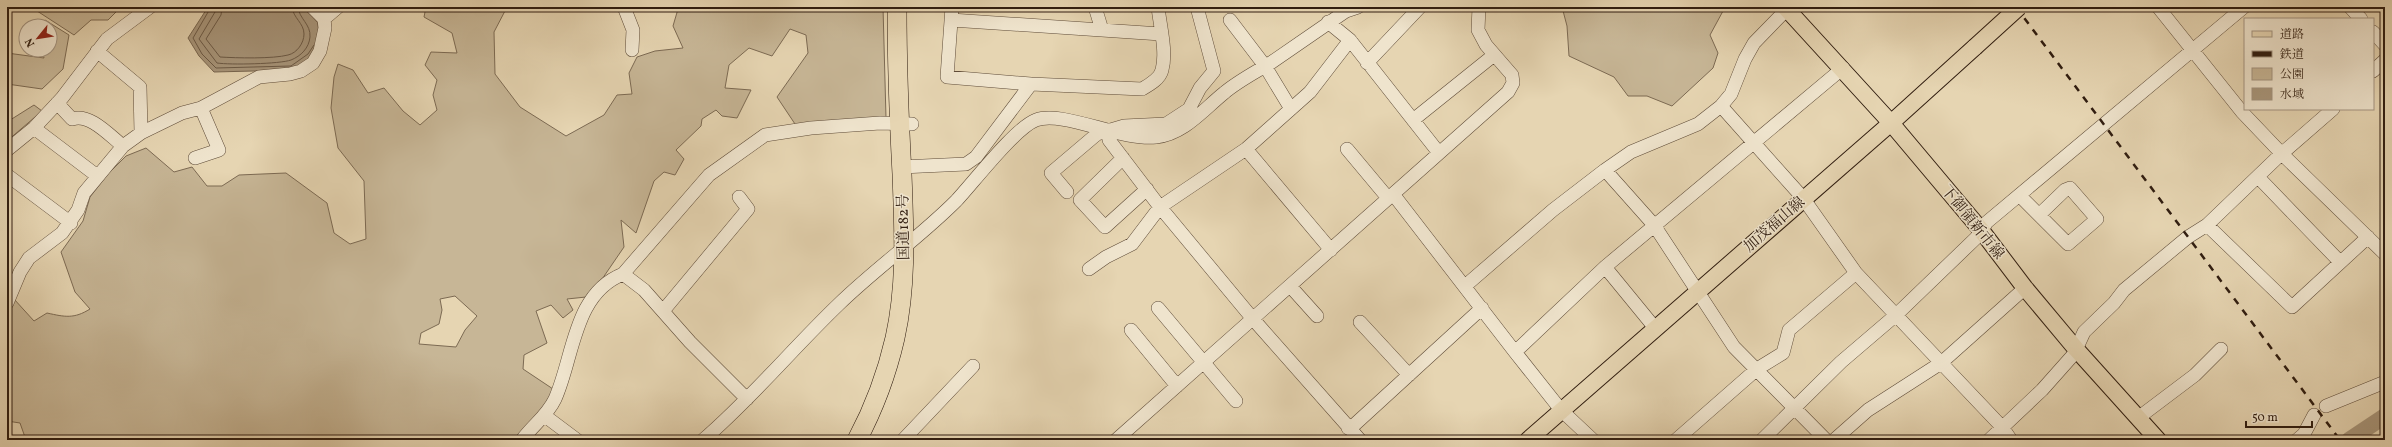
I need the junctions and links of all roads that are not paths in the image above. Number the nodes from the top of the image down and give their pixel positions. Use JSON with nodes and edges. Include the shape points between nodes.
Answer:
{"nodes":[{"id":1,"x":150,"y":7,"type":"edge"},
{"id":2,"x":312,"y":7,"type":"edge"},
{"id":3,"x":338,"y":7,"type":"edge"},
{"id":4,"x":624,"y":7,"type":"edge"},
{"id":5,"x":897,"y":7,"type":"edge"},
{"id":6,"x":908,"y":7,"type":"edge"},
{"id":7,"x":1095,"y":7,"type":"edge"},
{"id":8,"x":1158,"y":7,"type":"edge"},
{"id":9,"x":1199,"y":7,"type":"edge"},
{"id":10,"x":1358,"y":7,"type":"edge"},
{"id":11,"x":1420,"y":7,"type":"edge"},
{"id":12,"x":1479,"y":7,"type":"edge"},
{"id":13,"x":2019,"y":7,"type":"edge"},
{"id":14,"x":2158,"y":7,"type":"edge"},
{"id":15,"x":2244,"y":7,"type":"edge"},
{"id":16,"x":2350,"y":7,"type":"edge"},
{"id":17,"x":1786,"y":8,"type":"edge"},
{"id":18,"x":951,"y":13,"type":"edge"},
{"id":19,"x":2360,"y":18,"type":"edge"},
{"id":20,"x":324,"y":19,"type":"junction"},
{"id":21,"x":1230,"y":20,"type":"dead end"},
{"id":22,"x":1328,"y":22,"type":"junction"},
{"id":23,"x":1102,"y":30,"type":"junction"},
{"id":24,"x":2374,"y":33,"type":"edge"},
{"id":25,"x":1161,"y":34,"type":"junction"},
{"id":26,"x":1350,"y":40,"type":"junction"},
{"id":27,"x":2385,"y":45,"type":"edge"},
{"id":28,"x":632,"y":50,"type":"dead end"},
{"id":29,"x":97,"y":51,"type":"junction"},
{"id":30,"x":2192,"y":52,"type":"junction"},
{"id":31,"x":1494,"y":55,"type":"junction"},
{"id":32,"x":2385,"y":60,"type":"edge"},
{"id":33,"x":1367,"y":63,"type":"junction"},
{"id":34,"x":1265,"y":66,"type":"junction"},
{"id":35,"x":1843,"y":68,"type":"junction"},
{"id":36,"x":2374,"y":70,"type":"edge"},
{"id":37,"x":1031,"y":84,"type":"junction"},
{"id":38,"x":57,"y":103,"type":"junction"},
{"id":39,"x":1721,"y":106,"type":"junction"},
{"id":40,"x":201,"y":108,"type":"junction"},
{"id":41,"x":1291,"y":109,"type":"junction"},
{"id":42,"x":2332,"y":110,"type":"edge"},
{"id":43,"x":1413,"y":120,"type":"junction"},
{"id":44,"x":1891,"y":123,"type":"junction"},
{"id":45,"x":906,"y":124,"type":"junction"},
{"id":46,"x":34,"y":128,"type":"junction"},
{"id":47,"x":1108,"y":132,"type":"junction"},
{"id":48,"x":141,"y":133,"type":"junction"},
{"id":49,"x":1754,"y":142,"type":"junction"},
{"id":50,"x":123,"y":146,"type":"junction"},
{"id":51,"x":1246,"y":149,"type":"junction"},
{"id":52,"x":1347,"y":149,"type":"dead end"},
{"id":53,"x":7,"y":150,"type":"edge"},
{"id":54,"x":1439,"y":153,"type":"junction"},
{"id":55,"x":2282,"y":154,"type":"junction"},
{"id":56,"x":195,"y":158,"type":"dead end"},
{"id":57,"x":1123,"y":158,"type":"junction"},
{"id":58,"x":907,"y":166,"type":"junction"},
{"id":59,"x":1605,"y":170,"type":"junction"},
{"id":60,"x":7,"y":175,"type":"edge"},
{"id":61,"x":96,"y":175,"type":"junction"},
{"id":62,"x":2258,"y":177,"type":"junction"},
{"id":63,"x":1146,"y":189,"type":"junction"},
{"id":64,"x":1066,"y":192,"type":"dead end"},
{"id":65,"x":1391,"y":196,"type":"junction"},
{"id":66,"x":2020,"y":196,"type":"junction"},
{"id":67,"x":739,"y":197,"type":"dead end"},
{"id":68,"x":1803,"y":198,"type":"junction"},
{"id":69,"x":1160,"y":207,"type":"junction"},
{"id":70,"x":2039,"y":215,"type":"dead end"},
{"id":71,"x":71,"y":223,"type":"junction"},
{"id":72,"x":2207,"y":225,"type":"junction"},
{"id":73,"x":1654,"y":226,"type":"junction"},
{"id":74,"x":1981,"y":230,"type":"junction"},
{"id":75,"x":2368,"y":237,"type":"junction"},
{"id":76,"x":910,"y":243,"type":"junction"},
{"id":77,"x":1331,"y":250,"type":"junction"},
{"id":78,"x":2385,"y":254,"type":"edge"},
{"id":79,"x":2340,"y":262,"type":"junction"},
{"id":80,"x":1605,"y":267,"type":"junction"},
{"id":81,"x":1089,"y":269,"type":"dead end"},
{"id":82,"x":1856,"y":273,"type":"junction"},
{"id":83,"x":623,"y":274,"type":"junction"},
{"id":84,"x":1290,"y":286,"type":"junction"},
{"id":85,"x":1465,"y":286,"type":"junction"},
{"id":86,"x":2025,"y":288,"type":"junction"},
{"id":87,"x":1696,"y":292,"type":"junction"},
{"id":88,"x":7,"y":303,"type":"edge"},
{"id":89,"x":1158,"y":308,"type":"dead end"},
{"id":90,"x":1482,"y":308,"type":"junction"},
{"id":91,"x":663,"y":311,"type":"junction"},
{"id":92,"x":1896,"y":315,"type":"junction"},
{"id":93,"x":1317,"y":316,"type":"dead end"},
{"id":94,"x":1253,"y":319,"type":"junction"},
{"id":95,"x":1360,"y":322,"type":"dead end"},
{"id":96,"x":1655,"y":328,"type":"junction"},
{"id":97,"x":1131,"y":330,"type":"dead end"},
{"id":98,"x":2076,"y":349,"type":"junction"},
{"id":99,"x":2221,"y":349,"type":"dead end"},
{"id":100,"x":1515,"y":352,"type":"junction"},
{"id":101,"x":1203,"y":363,"type":"junction"},
{"id":102,"x":1941,"y":363,"type":"junction"},
{"id":103,"x":973,"y":366,"type":"dead end"},
{"id":104,"x":1757,"y":369,"type":"junction"},
{"id":105,"x":1409,"y":375,"type":"junction"},
{"id":106,"x":2385,"y":382,"type":"edge"},
{"id":107,"x":1177,"y":386,"type":"junction"},
{"id":108,"x":747,"y":399,"type":"junction"},
{"id":109,"x":1236,"y":401,"type":"dead end"},
{"id":110,"x":2326,"y":406,"type":"dead end"},
{"id":111,"x":1796,"y":408,"type":"junction"},
{"id":112,"x":1561,"y":410,"type":"junction"},
{"id":113,"x":2314,"y":415,"type":"dead end"},
{"id":114,"x":545,"y":416,"type":"junction"},
{"id":115,"x":2138,"y":418,"type":"junction"},
{"id":116,"x":2002,"y":427,"type":"junction"},
{"id":117,"x":1348,"y":428,"type":"junction"},
{"id":118,"x":522,"y":440,"type":"edge"},
{"id":119,"x":577,"y":440,"type":"edge"},
{"id":120,"x":703,"y":440,"type":"edge"},
{"id":121,"x":857,"y":440,"type":"edge"},
{"id":122,"x":869,"y":440,"type":"edge"},
{"id":123,"x":903,"y":440,"type":"edge"},
{"id":124,"x":1116,"y":440,"type":"edge"},
{"id":125,"x":1360,"y":440,"type":"edge"},
{"id":126,"x":1528,"y":440,"type":"edge"},
{"id":127,"x":1593,"y":440,"type":"edge"},
{"id":128,"x":1676,"y":440,"type":"edge"},
{"id":129,"x":1762,"y":440,"type":"edge"},
{"id":130,"x":1826,"y":440,"type":"edge"},
{"id":131,"x":1834,"y":440,"type":"edge"},
{"id":132,"x":1989,"y":440,"type":"edge"},
{"id":133,"x":2011,"y":440,"type":"edge"},
{"id":134,"x":2158,"y":440,"type":"edge"},
{"id":135,"x":2297,"y":440,"type":"edge"}],
"edges":[{"from":1,"to":29,"type":"street","via":[[107,40]]},
{"from":2,"to":20,"type":"street"},
{"from":3,"to":20,"type":"street"},
{"from":4,"to":28,"type":"street","via":[[633,30]]},
{"from":5,"to":45,"type":"highway","name":"国道182号"},
{"from":6,"to":45,"type":"highway","name":"国道182号"},
{"from":7,"to":23,"type":"street"},
{"from":8,"to":25,"type":"street"},
{"from":9,"to":47,"type":"street","via":[[1214,71],[1200,88],[1189,109],[1166,124],[1124,126]]},
{"from":10,"to":22,"type":"street"},
{"from":11,"to":33,"type":"street"},
{"from":12,"to":31,"type":"street","via":[[1478,30]]},
{"from":13,"to":44,"type":"main road","name":"加茂福山線","bridge":true},
{"from":14,"to":30,"type":"street"},
{"from":15,"to":30,"type":"street"},
{"from":16,"to":19,"type":"street"},
{"from":17,"to":35,"type":"main road","name":"下御領新市線"},
{"from":17,"to":39,"type":"street","via":[[1754,43],[1731,94]]},
{"from":18,"to":23,"type":"street"},
{"from":18,"to":37,"type":"street","via":[[947,77]]},
{"from":20,"to":40,"type":"street","via":[[325,28],[320,51],[313,63],[301,71],[290,74],[260,77]]},
{"from":21,"to":34,"type":"street"},
{"from":22,"to":26,"type":"street"},
{"from":22,"to":34,"type":"street"},
{"from":23,"to":25,"type":"street"},
{"from":24,"to":27,"type":"street"},
{"from":25,"to":37,"type":"street","via":[[1162,71],[1153,83],[1142,89]]},
{"from":26,"to":33,"type":"street"},
{"from":26,"to":41,"type":"street","via":[[1310,92]]},
{"from":29,"to":38,"type":"street"},
{"from":29,"to":48,"type":"street","via":[[140,87]]},
{"from":30,"to":55,"type":"street","via":[[2242,112]]},
{"from":30,"to":66,"type":"street"},
{"from":31,"to":43,"type":"street"},
{"from":31,"to":54,"type":"street","via":[[1512,75],[1511,87]]},
{"from":32,"to":36,"type":"street"},
{"from":33,"to":43,"type":"street"},
{"from":34,"to":41,"type":"street"},
{"from":34,"to":47,"type":"street","via":[[1224,93],[1192,121],[1169,134],[1154,137]]},
{"from":35,"to":44,"type":"main road","name":"下御領新市線"},
{"from":35,"to":49,"type":"street"},
{"from":37,"to":58,"type":"street","via":[[976,157],[966,164]]},
{"from":38,"to":46,"type":"street"},
{"from":38,"to":50,"type":"street","via":[[72,119],[87,118]]},
{"from":39,"to":49,"type":"street"},
{"from":39,"to":59,"type":"street","via":[[1698,124],[1631,152]]},
{"from":40,"to":48,"type":"street","via":[[182,113]]},
{"from":40,"to":56,"type":"street","via":[[219,150]]},
{"from":41,"to":51,"type":"street"},
{"from":42,"to":55,"type":"street"},
{"from":43,"to":54,"type":"street"},
{"from":44,"to":68,"type":"main road","name":"加茂福山線"},
{"from":44,"to":74,"type":"main road","name":"下御領新市線"},
{"from":45,"to":58,"type":"highway","name":"国道182号"},
{"from":45,"to":83,"type":"street","via":[[880,123],[811,128],[765,135],[709,175]]},
{"from":46,"to":53,"type":"street"},
{"from":46,"to":61,"type":"street"},
{"from":47,"to":57,"type":"street","via":[[1110,140]]},
{"from":47,"to":64,"type":"street","via":[[1097,134],[1051,173]]},
{"from":47,"to":76,"type":"street","via":[[1052,117],[1035,120],[996,156],[955,202]]},
{"from":48,"to":50,"type":"street"},
{"from":49,"to":68,"type":"street"},
{"from":49,"to":73,"type":"street"},
{"from":50,"to":61,"type":"street"},
{"from":51,"to":69,"type":"street"},
{"from":51,"to":77,"type":"street"},
{"from":52,"to":65,"type":"street"},
{"from":54,"to":65,"type":"street"},
{"from":55,"to":62,"type":"street"},
{"from":55,"to":75,"type":"street"},
{"from":57,"to":63,"type":"street"},
{"from":57,"to":63,"type":"street","via":[[1080,200],[1105,227]]},
{"from":58,"to":76,"type":"highway","name":"国道182号"},
{"from":59,"to":73,"type":"street"},
{"from":59,"to":85,"type":"street","via":[[1553,210]]},
{"from":60,"to":71,"type":"street"},
{"from":61,"to":71,"type":"street","via":[[84,193]]},
{"from":62,"to":72,"type":"street"},
{"from":62,"to":79,"type":"street"},
{"from":63,"to":69,"type":"street"},
{"from":65,"to":77,"type":"street"},
{"from":65,"to":85,"type":"street"},
{"from":66,"to":70,"type":"street"},
{"from":66,"to":74,"type":"street","via":[[1987,222]]},
{"from":67,"to":91,"type":"street","via":[[748,209]]},
{"from":68,"to":82,"type":"street"},
{"from":68,"to":87,"type":"main road","name":"加茂福山線"},
{"from":69,"to":81,"type":"street","via":[[1132,244]]},
{"from":69,"to":94,"type":"street"},
{"from":71,"to":88,"type":"street","via":[[53,242],[29,258]]},
{"from":72,"to":79,"type":"street","via":[[2292,307]]},
{"from":72,"to":98,"type":"street","via":[[2188,237],[2124,290],[2084,332]]},
{"from":73,"to":80,"type":"street"},
{"from":73,"to":87,"type":"street"},
{"from":74,"to":86,"type":"main road","name":"下御領新市線"},
{"from":74,"to":92,"type":"street","via":[[1976,238]]},
{"from":75,"to":78,"type":"street"},
{"from":75,"to":79,"type":"street"},
{"from":76,"to":108,"type":"street","via":[[840,303]]},
{"from":76,"to":121,"type":"highway","name":"国道182号","via":[[895,338],[872,408]]},
{"from":76,"to":122,"type":"highway","name":"国道182号","via":[[913,290],[906,338],[896,378]]},
{"from":77,"to":84,"type":"street"},
{"from":80,"to":96,"type":"street"},
{"from":80,"to":100,"type":"street"},
{"from":82,"to":92,"type":"street"},
{"from":82,"to":104,"type":"street","via":[[1789,330],[1783,353]]},
{"from":83,"to":91,"type":"street","via":[[644,290]]},
{"from":83,"to":114,"type":"street","via":[[600,290],[586,310],[574,333],[562,380]]},
{"from":84,"to":93,"type":"street"},
{"from":84,"to":94,"type":"street"},
{"from":85,"to":90,"type":"street"},
{"from":86,"to":98,"type":"main road","name":"下御領新市線"},
{"from":86,"to":102,"type":"street"},
{"from":87,"to":96,"type":"main road","name":"加茂福山線"},
{"from":87,"to":104,"type":"street","via":[[1734,347]]},
{"from":89,"to":101,"type":"street"},
{"from":90,"to":100,"type":"street"},
{"from":90,"to":105,"type":"street"},
{"from":91,"to":108,"type":"street"},
{"from":92,"to":102,"type":"street"},
{"from":92,"to":111,"type":"street","via":[[1841,362]]},
{"from":94,"to":101,"type":"street"},
{"from":94,"to":117,"type":"street"},
{"from":95,"to":105,"type":"street"},
{"from":96,"to":112,"type":"main road","name":"加茂福山線"},
{"from":97,"to":107,"type":"street"},
{"from":98,"to":115,"type":"main road","name":"下御領新市線"},
{"from":98,"to":116,"type":"street","via":[[2042,390]]},
{"from":99,"to":115,"type":"street","via":[[2194,375]]},
{"from":100,"to":112,"type":"street"},
{"from":101,"to":107,"type":"street"},
{"from":101,"to":109,"type":"street"},
{"from":102,"to":116,"type":"street"},
{"from":102,"to":131,"type":"street","via":[[1868,410]]},
{"from":103,"to":123,"type":"street"},
{"from":104,"to":111,"type":"street"},
{"from":104,"to":128,"type":"street"},
{"from":105,"to":117,"type":"street"},
{"from":106,"to":110,"type":"street"},
{"from":107,"to":124,"type":"street"},
{"from":108,"to":120,"type":"street"},
{"from":111,"to":129,"type":"street"},
{"from":111,"to":130,"type":"street"},
{"from":112,"to":126,"type":"main road","name":"加茂福山線"},
{"from":112,"to":127,"type":"street"},
{"from":113,"to":135,"type":"street","via":[[2304,434]]},
{"from":114,"to":118,"type":"street"},
{"from":114,"to":119,"type":"street"},
{"from":115,"to":134,"type":"main road","name":"下御領新市線"},
{"from":116,"to":132,"type":"street"},
{"from":116,"to":133,"type":"street"},
{"from":117,"to":125,"type":"street"}]}
